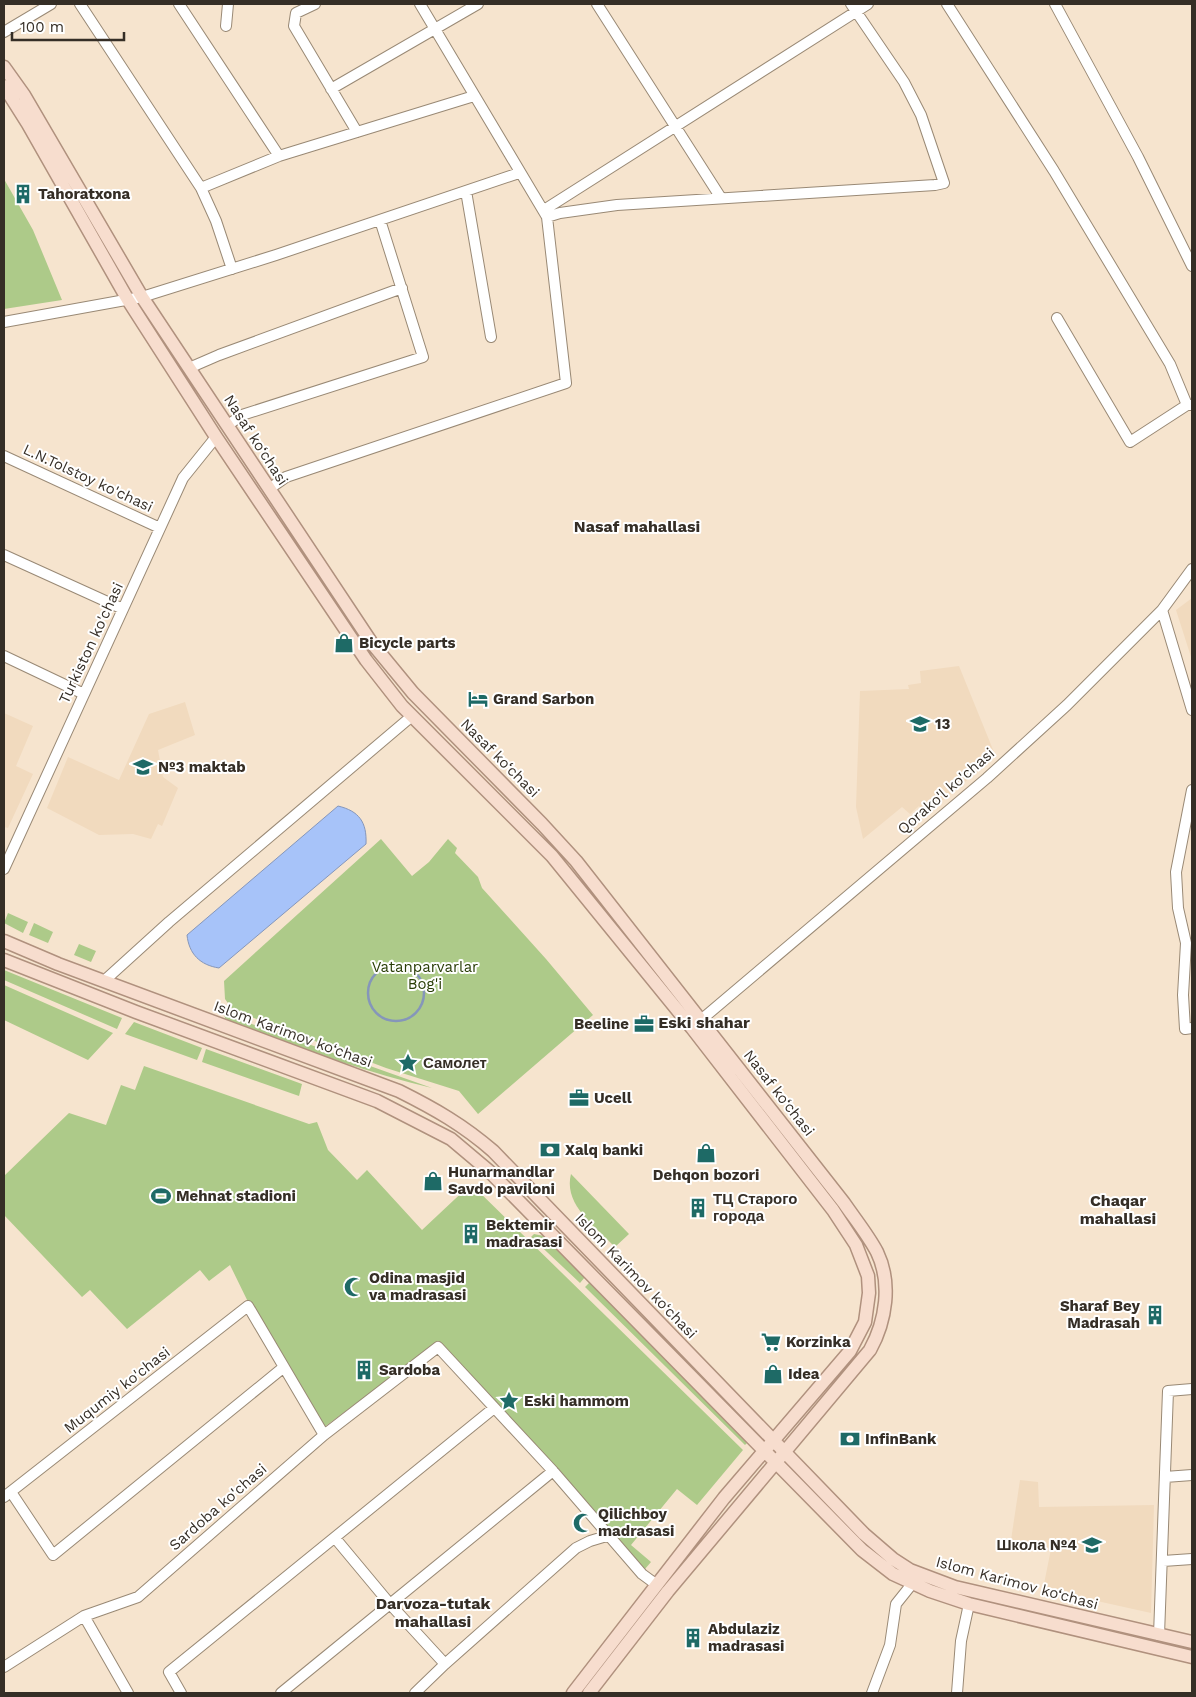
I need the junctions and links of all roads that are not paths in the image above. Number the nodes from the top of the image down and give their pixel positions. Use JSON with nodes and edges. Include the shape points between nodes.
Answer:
{"nodes":[{"id":1,"x":51,"y":4,"type":"edge"},
{"id":2,"x":80,"y":4,"type":"edge"},
{"id":3,"x":179,"y":4,"type":"edge"},
{"id":4,"x":228,"y":4,"type":"edge"},
{"id":5,"x":420,"y":4,"type":"edge"},
{"id":6,"x":478,"y":4,"type":"edge"},
{"id":7,"x":597,"y":4,"type":"edge"},
{"id":8,"x":868,"y":4,"type":"edge"},
{"id":9,"x":947,"y":4,"type":"edge"},
{"id":10,"x":1054,"y":4,"type":"edge"},
{"id":11,"x":312,"y":5,"type":"edge"},
{"id":12,"x":853,"y":8,"type":"edge"},
{"id":13,"x":226,"y":26,"type":"dead end"},
{"id":14,"x":434,"y":28,"type":"junction"},
{"id":15,"x":4,"y":32,"type":"edge"},
{"id":16,"x":4,"y":67,"type":"edge"},
{"id":17,"x":4,"y":86,"type":"edge"},
{"id":18,"x":331,"y":89,"type":"junction"},
{"id":19,"x":474,"y":96,"type":"junction"},
{"id":20,"x":674,"y":128,"type":"junction"},
{"id":21,"x":357,"y":132,"type":"junction"},
{"id":22,"x":279,"y":156,"type":"junction"},
{"id":23,"x":519,"y":173,"type":"junction"},
{"id":24,"x":201,"y":188,"type":"junction"},
{"id":25,"x":466,"y":190,"type":"junction"},
{"id":26,"x":721,"y":198,"type":"junction"},
{"id":27,"x":545,"y":214,"type":"junction"},
{"id":28,"x":380,"y":220,"type":"junction"},
{"id":29,"x":1192,"y":266,"type":"edge"},
{"id":30,"x":232,"y":268,"type":"junction"},
{"id":31,"x":402,"y":288,"type":"junction"},
{"id":32,"x":142,"y":297,"type":"junction"},
{"id":33,"x":128,"y":300,"type":"junction"},
{"id":34,"x":1057,"y":318,"type":"dead end"},
{"id":35,"x":4,"y":322,"type":"edge"},
{"id":36,"x":491,"y":337,"type":"dead end"},
{"id":37,"x":189,"y":368,"type":"junction"},
{"id":38,"x":1190,"y":405,"type":"edge"},
{"id":39,"x":228,"y":425,"type":"junction"},
{"id":40,"x":216,"y":437,"type":"junction"},
{"id":41,"x":4,"y":456,"type":"edge"},
{"id":42,"x":269,"y":489,"type":"junction"},
{"id":43,"x":160,"y":528,"type":"junction"},
{"id":44,"x":4,"y":555,"type":"edge"},
{"id":45,"x":1192,"y":569,"type":"edge"},
{"id":46,"x":123,"y":609,"type":"junction"},
{"id":47,"x":1162,"y":610,"type":"junction"},
{"id":48,"x":4,"y":656,"type":"edge"},
{"id":49,"x":84,"y":694,"type":"junction"},
{"id":50,"x":1192,"y":710,"type":"edge"},
{"id":51,"x":412,"y":716,"type":"junction"},
{"id":52,"x":1192,"y":790,"type":"edge"},
{"id":53,"x":1188,"y":842,"type":"edge"},
{"id":54,"x":4,"y":869,"type":"edge"},
{"id":55,"x":4,"y":941,"type":"edge"},
{"id":56,"x":1189,"y":943,"type":"edge"},
{"id":57,"x":4,"y":960,"type":"edge"},
{"id":58,"x":104,"y":981,"type":"junction"},
{"id":59,"x":702,"y":1019,"type":"junction"},
{"id":60,"x":692,"y":1028,"type":"junction"},
{"id":61,"x":1192,"y":1028,"type":"edge"},
{"id":62,"x":305,"y":1055,"type":"junction"},
{"id":63,"x":299,"y":1071,"type":"junction"},
{"id":64,"x":810,"y":1158,"type":"junction"},
{"id":65,"x":799,"y":1167,"type":"junction"},
{"id":66,"x":284,"y":1367,"type":"junction"},
{"id":67,"x":1192,"y":1390,"type":"edge"},
{"id":68,"x":494,"y":1408,"type":"junction"},
{"id":69,"x":324,"y":1435,"type":"junction"},
{"id":70,"x":774,"y":1440,"type":"junction"},
{"id":71,"x":765,"y":1452,"type":"junction"},
{"id":72,"x":785,"y":1452,"type":"junction"},
{"id":73,"x":776,"y":1463,"type":"junction"},
{"id":74,"x":553,"y":1471,"type":"junction"},
{"id":75,"x":1192,"y":1475,"type":"edge"},
{"id":76,"x":1165,"y":1477,"type":"junction"},
{"id":77,"x":7,"y":1495,"type":"edge"},
{"id":78,"x":610,"y":1535,"type":"junction"},
{"id":79,"x":336,"y":1538,"type":"junction"},
{"id":80,"x":1192,"y":1559,"type":"edge"},
{"id":81,"x":1163,"y":1561,"type":"junction"},
{"id":82,"x":912,"y":1584,"type":"junction"},
{"id":83,"x":656,"y":1585,"type":"junction"},
{"id":84,"x":390,"y":1604,"type":"junction"},
{"id":85,"x":969,"y":1604,"type":"junction"},
{"id":86,"x":84,"y":1616,"type":"junction"},
{"id":87,"x":1159,"y":1635,"type":"junction"},
{"id":88,"x":1192,"y":1642,"type":"edge"},
{"id":89,"x":1192,"y":1657,"type":"edge"},
{"id":90,"x":445,"y":1664,"type":"junction"},
{"id":91,"x":4,"y":1667,"type":"edge"},
{"id":92,"x":590,"y":1686,"type":"edge"},
{"id":93,"x":128,"y":1693,"type":"edge"},
{"id":94,"x":182,"y":1693,"type":"edge"},
{"id":95,"x":281,"y":1693,"type":"edge"},
{"id":96,"x":415,"y":1693,"type":"edge"},
{"id":97,"x":573,"y":1693,"type":"edge"},
{"id":98,"x":872,"y":1693,"type":"edge"},
{"id":99,"x":957,"y":1693,"type":"edge"}],
"edges":[{"from":1,"to":15,"type":"street"},
{"from":2,"to":24,"type":"street"},
{"from":3,"to":22,"type":"street"},
{"from":4,"to":13,"type":"street"},
{"from":5,"to":14,"type":"street"},
{"from":6,"to":14,"type":"street"},
{"from":7,"to":20,"type":"street"},
{"from":8,"to":12,"type":"street"},
{"from":9,"to":38,"type":"street","via":[[1054,172],[1170,364]]},
{"from":10,"to":29,"type":"street","via":[[1133,148]]},
{"from":11,"to":18,"type":"street","via":[[296,14],[294,26]]},
{"from":12,"to":20,"type":"street"},
{"from":12,"to":26,"type":"street","via":[[904,82],[921,114],[944,183]]},
{"from":14,"to":18,"type":"street"},
{"from":14,"to":19,"type":"street"},
{"from":16,"to":32,"type":"main road","name":"Nasaf ko‘chasi","via":[[24,95]]},
{"from":17,"to":33,"type":"main road","name":"Nasaf ko‘chasi"},
{"from":18,"to":21,"type":"street"},
{"from":19,"to":21,"type":"street"},
{"from":19,"to":23,"type":"street"},
{"from":20,"to":26,"type":"street"},
{"from":20,"to":27,"type":"street"},
{"from":21,"to":22,"type":"street"},
{"from":22,"to":24,"type":"street"},
{"from":23,"to":25,"type":"street"},
{"from":23,"to":27,"type":"street"},
{"from":24,"to":30,"type":"street"},
{"from":25,"to":28,"type":"street"},
{"from":25,"to":36,"type":"street"},
{"from":26,"to":27,"type":"street"},
{"from":27,"to":42,"type":"street","via":[[566,383],[286,476]]},
{"from":28,"to":30,"type":"street"},
{"from":28,"to":31,"type":"street"},
{"from":30,"to":32,"type":"street"},
{"from":31,"to":37,"type":"street"},
{"from":31,"to":39,"type":"street","via":[[423,357],[242,415]]},
{"from":32,"to":33,"type":"street"},
{"from":32,"to":37,"type":"main road","name":"Nasaf ko‘chasi"},
{"from":33,"to":35,"type":"street"},
{"from":33,"to":40,"type":"main road","name":"Nasaf ko‘chasi"},
{"from":34,"to":38,"type":"street","via":[[1130,442]]},
{"from":37,"to":39,"type":"main road","name":"Nasaf ko‘chasi"},
{"from":39,"to":42,"type":"main road","name":"Nasaf ko‘chasi"},
{"from":40,"to":43,"type":"street","name":"Turkiston ko'chasi","via":[[183,478]]},
{"from":40,"to":51,"type":"main road","name":"Nasaf ko‘chasi","via":[[366,660]]},
{"from":41,"to":43,"type":"street","name":"L.N.Tolstoy ko'chasi"},
{"from":42,"to":59,"type":"main road","name":"Nasaf ko‘chasi","via":[[377,650],[413,693],[576,862]]},
{"from":43,"to":46,"type":"street","name":"Turkiston ko'chasi"},
{"from":44,"to":46,"type":"street"},
{"from":45,"to":47,"type":"street","name":"Qorako'l ko'chasi"},
{"from":46,"to":49,"type":"street","name":"Turkiston ko'chasi"},
{"from":47,"to":50,"type":"street"},
{"from":47,"to":59,"type":"street","name":"Qorako'l ko'chasi","via":[[1067,705],[987,778]]},
{"from":48,"to":49,"type":"street"},
{"from":49,"to":54,"type":"street","name":"Turkiston ko'chasi"},
{"from":51,"to":58,"type":"street"},
{"from":51,"to":60,"type":"main road","name":"Nasaf ko‘chasi","via":[[552,856]]},
{"from":52,"to":53,"type":"street"},
{"from":53,"to":56,"type":"street","via":[[1176,872],[1178,908]]},
{"from":55,"to":58,"type":"main road","name":"Islom Karimov ko‘chasi"},
{"from":56,"to":61,"type":"street","via":[[1183,995],[1185,1029]]},
{"from":57,"to":63,"type":"main road","name":"Islom Karimov ko‘chasi"},
{"from":58,"to":62,"type":"main road","name":"Islom Karimov ko‘chasi"},
{"from":59,"to":60,"type":"street","name":"Qorako'l ko'chasi"},
{"from":59,"to":64,"type":"main road","name":"Nasaf ko‘chasi"},
{"from":60,"to":65,"type":"main road","name":"Nasaf ko‘chasi"},
{"from":62,"to":63,"type":"main road"},
{"from":62,"to":70,"type":"main road","name":"Islom Karimov ko‘chasi","via":[[399,1091],[447,1115],[470,1131],[494,1151]]},
{"from":63,"to":71,"type":"main road","name":"Islom Karimov ko‘chasi","via":[[377,1102],[451,1139],[469,1153]]},
{"from":64,"to":65,"type":"main road"},
{"from":64,"to":72,"type":"main road","name":"Nasaf ko‘chasi","via":[[877,1253],[884,1276],[884,1306],[878,1335],[870,1350]]},
{"from":65,"to":70,"type":"main road","name":"Nasaf ko‘chasi","via":[[856,1245],[868,1276],[868,1309],[860,1335],[850,1351]]},
{"from":66,"to":69,"type":"street"},
{"from":66,"to":77,"type":"street","via":[[53,1555]]},
{"from":66,"to":77,"type":"street","name":"Muqumiy ko'chasi","via":[[248,1306]]},
{"from":67,"to":76,"type":"street","via":[[1168,1391]]},
{"from":68,"to":69,"type":"street","name":"Sardoba ko'chasi","via":[[438,1347]]},
{"from":68,"to":74,"type":"street"},
{"from":68,"to":79,"type":"street"},
{"from":69,"to":86,"type":"street","name":"Sardoba ko'chasi","via":[[138,1596]]},
{"from":70,"to":71,"type":"main road","name":"Nasaf ko‘chasi"},
{"from":70,"to":72,"type":"main road","name":"Islom Karimov ko‘chasi"},
{"from":71,"to":73,"type":"main road","name":"Islom Karimov ko‘chasi"},
{"from":71,"to":83,"type":"main road","name":"Nasaf ko‘chasi","via":[[724,1498]]},
{"from":72,"to":73,"type":"main road","name":"Nasaf ko‘chasi"},
{"from":72,"to":87,"type":"main road","name":"Islom Karimov ko‘chasi","via":[[864,1534],[910,1570],[967,1590]]},
{"from":73,"to":82,"type":"main road","name":"Islom Karimov ko‘chasi","via":[[862,1550]]},
{"from":73,"to":92,"type":"main road","name":"Nasaf ko‘chasi"},
{"from":74,"to":78,"type":"street"},
{"from":74,"to":84,"type":"street"},
{"from":75,"to":76,"type":"street"},
{"from":76,"to":81,"type":"street"},
{"from":78,"to":83,"type":"street","via":[[642,1574]]},
{"from":78,"to":90,"type":"street","via":[[576,1548]]},
{"from":79,"to":84,"type":"street"},
{"from":79,"to":94,"type":"street","via":[[169,1672]]},
{"from":80,"to":81,"type":"street"},
{"from":81,"to":87,"type":"street"},
{"from":82,"to":85,"type":"main road","name":"Islom Karimov ko‘chasi"},
{"from":82,"to":98,"type":"street","via":[[896,1604],[890,1646]]},
{"from":83,"to":92,"type":"main road","name":"Nasaf ko‘chasi"},
{"from":84,"to":90,"type":"street"},
{"from":84,"to":95,"type":"street"},
{"from":85,"to":89,"type":"main road","name":"Islom Karimov ko‘chasi"},
{"from":85,"to":99,"type":"street","via":[[961,1641]]},
{"from":86,"to":91,"type":"street","name":"Sardoba ko'chasi"},
{"from":86,"to":93,"type":"street"},
{"from":87,"to":88,"type":"main road","name":"Islom Karimov ko‘chasi"},
{"from":90,"to":96,"type":"street"},
{"from":92,"to":97,"type":"main road"}]}
